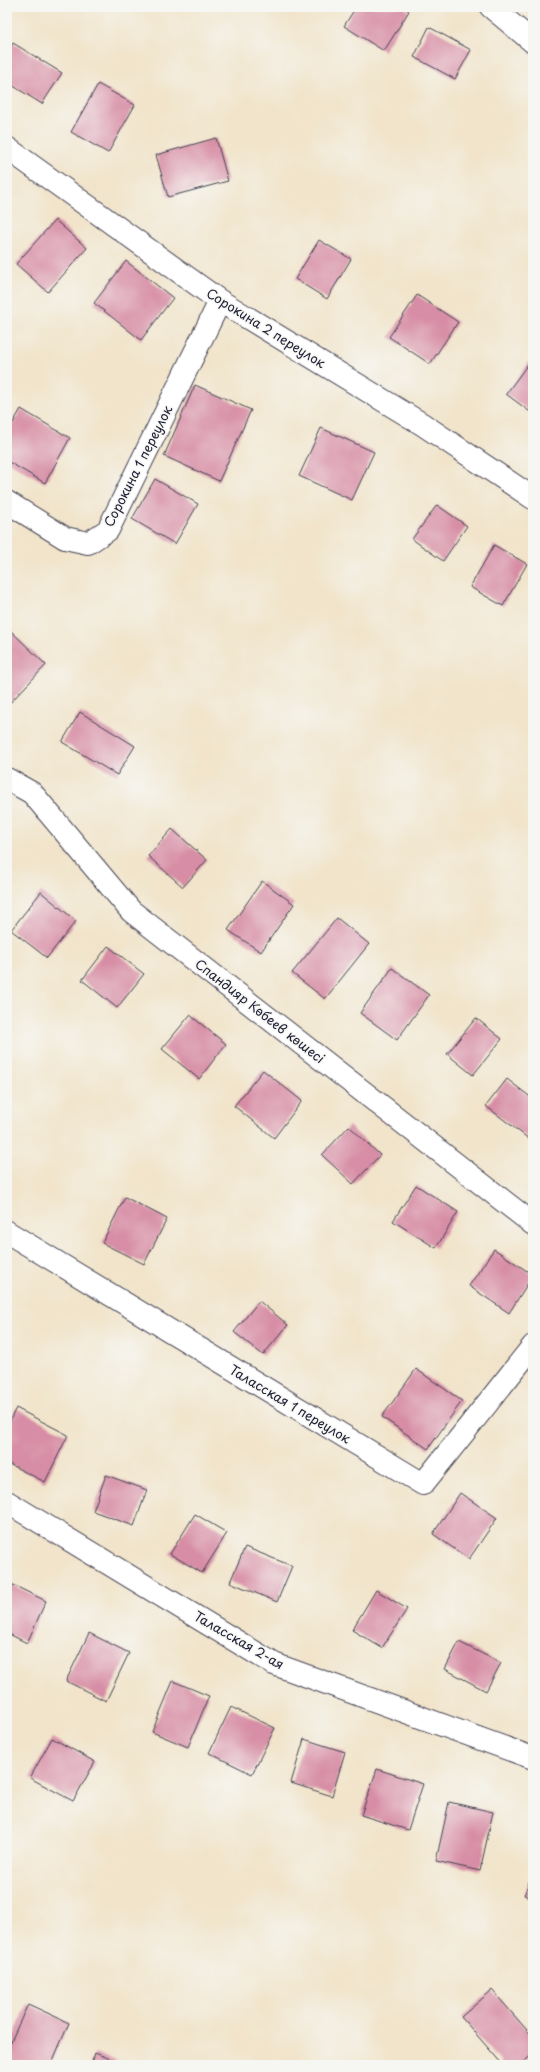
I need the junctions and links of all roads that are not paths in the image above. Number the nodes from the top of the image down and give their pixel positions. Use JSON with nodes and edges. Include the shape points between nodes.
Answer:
{"nodes":[{"id":1,"x":492,"y":7,"type":"edge"},
{"id":2,"x":533,"y":42,"type":"edge"},
{"id":3,"x":7,"y":148,"type":"edge"},
{"id":4,"x":220,"y":301,"type":"junction"},
{"id":5,"x":533,"y":498,"type":"edge"},
{"id":6,"x":7,"y":502,"type":"edge"},
{"id":7,"x":7,"y":779,"type":"edge"},
{"id":8,"x":533,"y":1224,"type":"edge"},
{"id":9,"x":7,"y":1232,"type":"edge"},
{"id":10,"x":533,"y":1346,"type":"edge"},
{"id":11,"x":7,"y":1502,"type":"edge"},
{"id":12,"x":533,"y":1758,"type":"edge"}],
"edges":[{"from":1,"to":2,"type":"street"},
{"from":3,"to":4,"type":"street","name":"Сорокина 2 переулок"},
{"from":4,"to":5,"type":"street","name":"Сорокина 2 переулок","via":[[422,424]]},
{"from":4,"to":6,"type":"street","name":"Сорокина 1 переулок","via":[[108,530],[88,544],[65,538]]},
{"from":7,"to":8,"type":"street","name":"Спандияр Көбеев көшесі","via":[[32,793],[131,911]]},
{"from":9,"to":10,"type":"street","name":"Таласская 1 переулок","via":[[422,1484]]},
{"from":11,"to":12,"type":"street","name":"Таласская 2-ая","via":[[274,1664]]}]}
